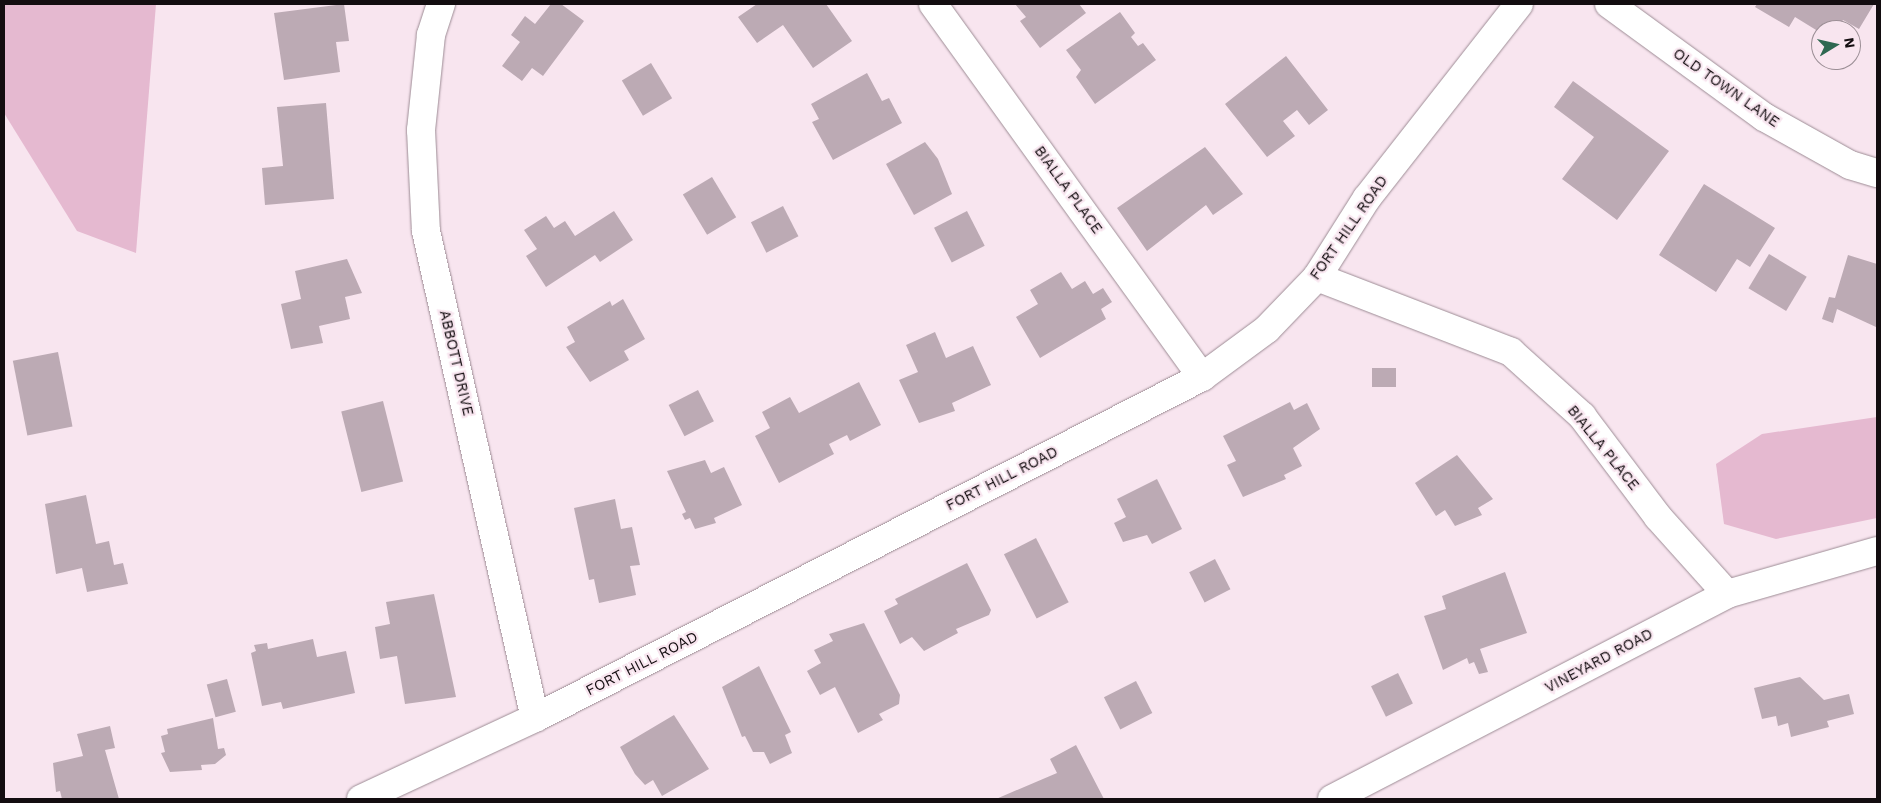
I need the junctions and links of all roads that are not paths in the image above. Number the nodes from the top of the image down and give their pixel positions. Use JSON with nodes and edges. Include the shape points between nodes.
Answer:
{"nodes":[{"id":1,"x":441,"y":4,"type":"edge"},
{"id":2,"x":933,"y":4,"type":"edge"},
{"id":3,"x":1519,"y":4,"type":"edge"},
{"id":4,"x":1609,"y":4,"type":"edge"},
{"id":5,"x":1877,"y":173,"type":"edge"},
{"id":6,"x":1317,"y":277,"type":"junction"},
{"id":7,"x":1202,"y":377,"type":"junction"},
{"id":8,"x":1877,"y":551,"type":"edge"},
{"id":9,"x":1727,"y":594,"type":"junction"},
{"id":10,"x":535,"y":718,"type":"junction"},
{"id":11,"x":361,"y":799,"type":"edge"},
{"id":12,"x":1332,"y":799,"type":"edge"}],
"edges":[{"from":1,"to":10,"type":"street","name":"ABBOTT DRIVE","via":[[431,35],[421,130],[426,230]]},
{"from":2,"to":7,"type":"street","name":"BIALLA PLACE"},
{"from":3,"to":6,"type":"street","name":"FORT HILL ROAD","via":[[1367,198]]},
{"from":4,"to":5,"type":"street","name":"OLD TOWN LANE","via":[[1764,117],[1850,165]]},
{"from":6,"to":7,"type":"street","name":"FORT HILL ROAD","via":[[1267,330]]},
{"from":6,"to":9,"type":"street","name":"BIALLA PLACE","via":[[1511,352],[1582,416],[1658,517]]},
{"from":7,"to":10,"type":"street","name":"FORT HILL ROAD"},
{"from":8,"to":9,"type":"street","name":"VINEYARD ROAD"},
{"from":9,"to":12,"type":"street","name":"VINEYARD ROAD"},
{"from":10,"to":11,"type":"street","name":"FORT HILL ROAD"}]}
